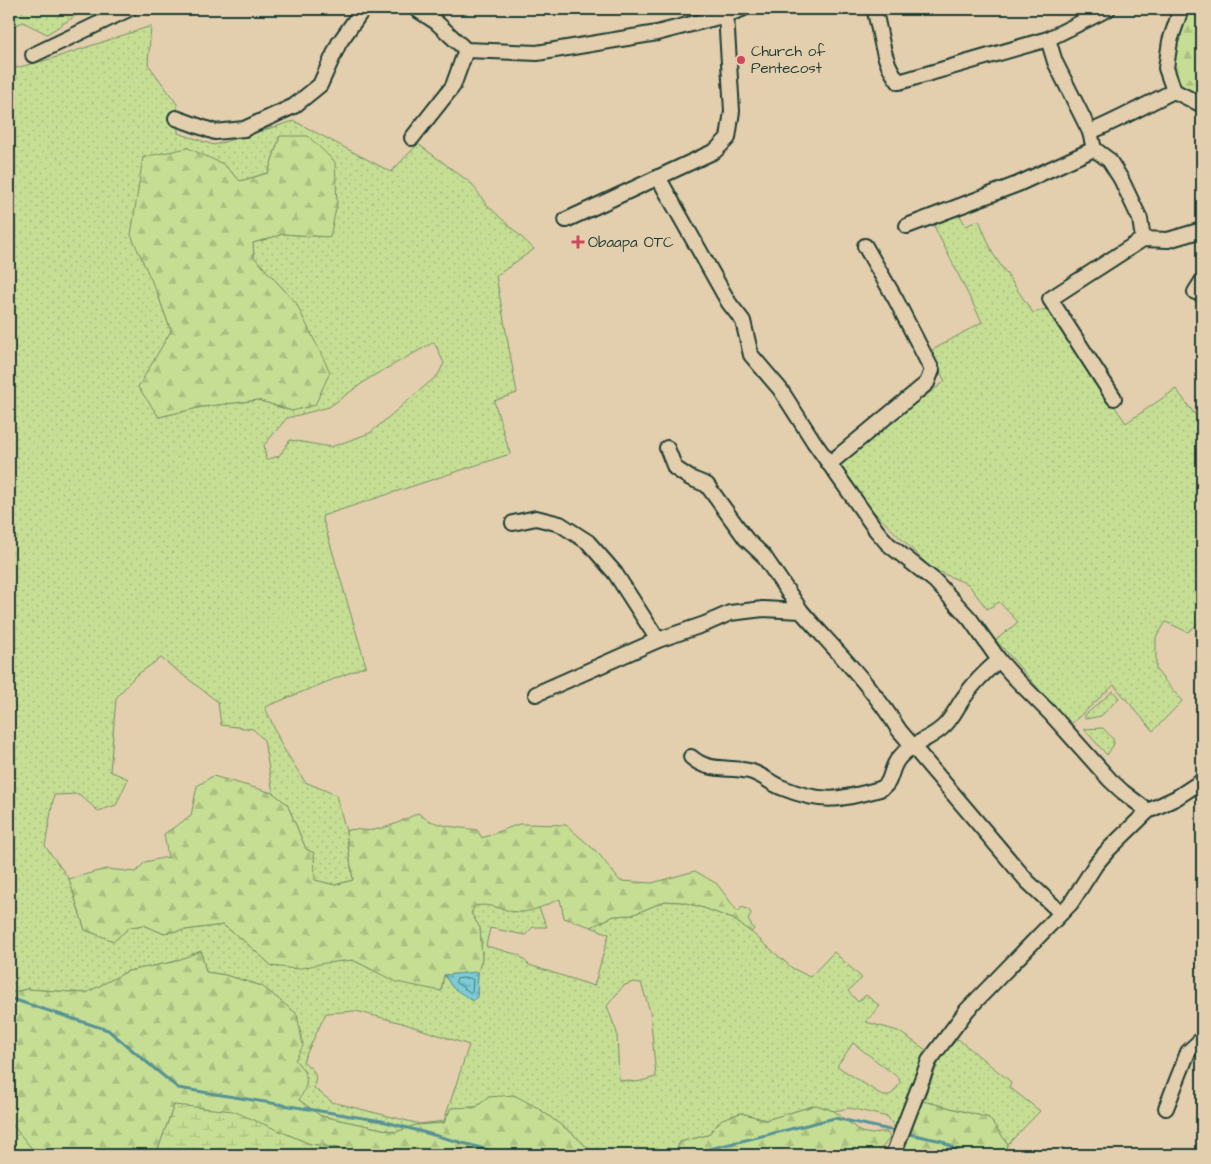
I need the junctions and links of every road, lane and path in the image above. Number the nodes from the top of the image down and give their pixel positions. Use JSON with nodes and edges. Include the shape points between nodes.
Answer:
{"nodes":[{"id":1,"x":129,"y":9,"type":"edge"},
{"id":2,"x":362,"y":9,"type":"edge"},
{"id":3,"x":416,"y":9,"type":"edge"},
{"id":4,"x":742,"y":9,"type":"edge"},
{"id":5,"x":874,"y":9,"type":"edge"},
{"id":6,"x":1181,"y":9,"type":"edge"},
{"id":7,"x":1101,"y":10,"type":"edge"},
{"id":8,"x":726,"y":16,"type":"junction"},
{"id":9,"x":1048,"y":39,"type":"junction"},
{"id":10,"x":466,"y":50,"type":"junction"},
{"id":11,"x":34,"y":55,"type":"dead end"},
{"id":12,"x":1174,"y":91,"type":"junction"},
{"id":13,"x":1202,"y":105,"type":"edge"},
{"id":14,"x":176,"y":118,"type":"dead end"},
{"id":15,"x":1090,"y":132,"type":"junction"},
{"id":16,"x":412,"y":138,"type":"dead end"},
{"id":17,"x":1094,"y":149,"type":"junction"},
{"id":18,"x":658,"y":177,"type":"junction"},
{"id":19,"x":566,"y":220,"type":"dead end"},
{"id":20,"x":907,"y":226,"type":"dead end"},
{"id":21,"x":1202,"y":230,"type":"edge"},
{"id":22,"x":1143,"y":240,"type":"junction"},
{"id":23,"x":865,"y":246,"type":"dead end"},
{"id":24,"x":1114,"y":398,"type":"dead end"},
{"id":25,"x":667,"y":448,"type":"dead end"},
{"id":26,"x":829,"y":464,"type":"junction"},
{"id":27,"x":514,"y":523,"type":"dead end"},
{"id":28,"x":801,"y":611,"type":"junction"},
{"id":29,"x":658,"y":640,"type":"junction"},
{"id":30,"x":999,"y":660,"type":"junction"},
{"id":31,"x":536,"y":694,"type":"dead end"},
{"id":32,"x":912,"y":746,"type":"junction"},
{"id":33,"x":691,"y":757,"type":"dead end"},
{"id":34,"x":1202,"y":781,"type":"edge"},
{"id":35,"x":1148,"y":811,"type":"junction"},
{"id":36,"x":1061,"y":913,"type":"junction"},
{"id":37,"x":1202,"y":1039,"type":"edge"},
{"id":38,"x":1166,"y":1108,"type":"dead end"},
{"id":39,"x":895,"y":1150,"type":"edge"}],
"edges":[{"from":1,"to":11,"type":"street"},
{"from":2,"to":14,"type":"street","via":[[339,43],[320,85],[294,106],[244,129],[215,132]]},
{"from":3,"to":10,"type":"street","via":[[436,22]]},
{"from":4,"to":8,"type":"street"},
{"from":5,"to":9,"type":"street","via":[[883,52],[899,82]]},
{"from":6,"to":12,"type":"street","via":[[1170,41],[1166,68]]},
{"from":7,"to":9,"type":"street"},
{"from":8,"to":10,"type":"street","via":[[657,33],[537,53]]},
{"from":8,"to":18,"type":"street","via":[[732,111],[728,138],[715,151]]},
{"from":9,"to":15,"type":"street","via":[[1055,62]]},
{"from":10,"to":16,"type":"street","via":[[453,86]]},
{"from":12,"to":13,"type":"street"},
{"from":12,"to":15,"type":"street"},
{"from":15,"to":17,"type":"street"},
{"from":17,"to":20,"type":"street","via":[[1018,184]]},
{"from":17,"to":22,"type":"street","via":[[1109,160],[1121,179],[1140,219]]},
{"from":18,"to":19,"type":"street"},
{"from":18,"to":26,"type":"street","via":[[729,303],[743,321],[751,355],[780,390]]},
{"from":21,"to":22,"type":"street","via":[[1168,240]]},
{"from":22,"to":24,"type":"street","via":[[1050,299]]},
{"from":23,"to":26,"type":"street","via":[[932,370],[927,383]]},
{"from":25,"to":28,"type":"street","via":[[675,468],[707,485],[746,539],[764,555]]},
{"from":26,"to":30,"type":"street","via":[[888,544],[935,581],[970,619]]},
{"from":27,"to":29,"type":"street","via":[[536,518],[560,524],[588,542],[615,573]]},
{"from":28,"to":29,"type":"street","via":[[763,609],[730,613]]},
{"from":28,"to":32,"type":"street","via":[[861,677]]},
{"from":29,"to":31,"type":"street"},
{"from":30,"to":32,"type":"street","via":[[978,678],[946,724]]},
{"from":30,"to":35,"type":"street","via":[[1110,780]]},
{"from":32,"to":33,"type":"street","via":[[898,758],[886,787],[833,800],[781,788],[755,773],[708,767]]},
{"from":32,"to":36,"type":"street","via":[[1026,881]]},
{"from":34,"to":35,"type":"street","via":[[1184,794]]},
{"from":35,"to":36,"type":"street","via":[[1096,864]]},
{"from":36,"to":39,"type":"street","via":[[966,1010],[929,1061]]},
{"from":37,"to":38,"type":"street","via":[[1188,1052]]}]}
